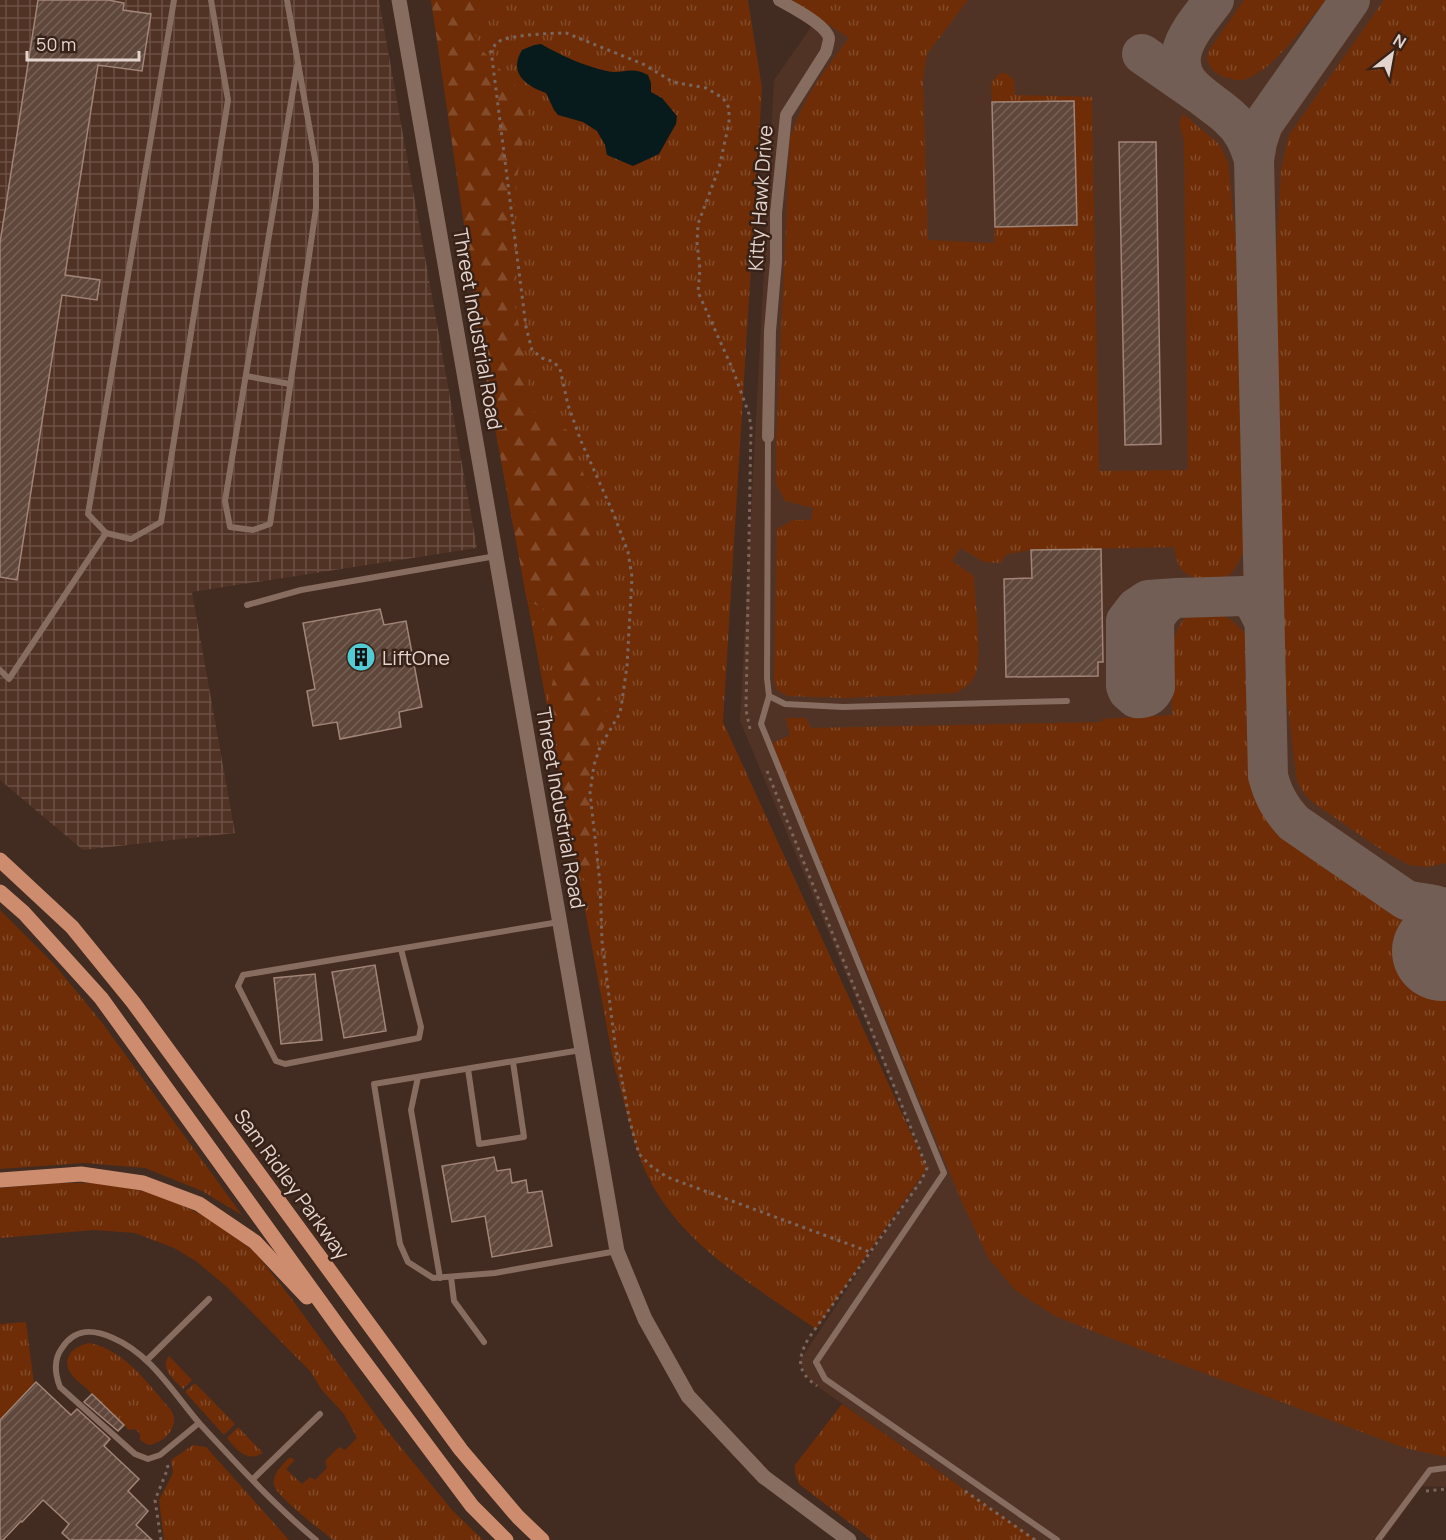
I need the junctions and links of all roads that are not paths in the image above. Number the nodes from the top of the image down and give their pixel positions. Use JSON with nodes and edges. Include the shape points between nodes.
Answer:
{"nodes":[{"id":1,"x":174,"y":0,"type":"edge"},
{"id":2,"x":211,"y":0,"type":"edge"},
{"id":3,"x":287,"y":0,"type":"edge"},
{"id":4,"x":399,"y":0,"type":"edge"},
{"id":5,"x":779,"y":0,"type":"edge"},
{"id":6,"x":297,"y":66,"type":"junction"},
{"id":7,"x":246,"y":376,"type":"junction"},
{"id":8,"x":290,"y":384,"type":"junction"},
{"id":9,"x":768,"y":437,"type":"joint"},
{"id":10,"x":106,"y":533,"type":"junction"},
{"id":11,"x":496,"y":556,"type":"junction"},
{"id":12,"x":247,"y":605,"type":"dead end"},
{"id":13,"x":0,"y":670,"type":"edge"},
{"id":14,"x":769,"y":696,"type":"junction"},
{"id":15,"x":1067,"y":701,"type":"dead end"},
{"id":16,"x":0,"y":860,"type":"edge"},
{"id":17,"x":0,"y":892,"type":"edge"},
{"id":18,"x":560,"y":922,"type":"junction"},
{"id":19,"x":401,"y":949,"type":"junction"},
{"id":20,"x":582,"y":1050,"type":"junction"},
{"id":21,"x":513,"y":1062,"type":"junction"},
{"id":22,"x":468,"y":1069,"type":"junction"},
{"id":23,"x":418,"y":1077,"type":"junction"},
{"id":24,"x":0,"y":1180,"type":"edge"},
{"id":25,"x":617,"y":1251,"type":"junction"},
{"id":26,"x":451,"y":1277,"type":"junction"},
{"id":27,"x":440,"y":1278,"type":"junction"},
{"id":28,"x":209,"y":1299,"type":"dead end"},
{"id":29,"x":348,"y":1340,"type":"junction"},
{"id":30,"x":484,"y":1342,"type":"dead end"},
{"id":31,"x":147,"y":1360,"type":"junction"},
{"id":32,"x":320,"y":1414,"type":"dead end"},
{"id":33,"x":199,"y":1423,"type":"junction"},
{"id":34,"x":1446,"y":1468,"type":"edge"},
{"id":35,"x":253,"y":1479,"type":"junction"},
{"id":36,"x":316,"y":1540,"type":"edge"},
{"id":37,"x":506,"y":1540,"type":"edge"},
{"id":38,"x":543,"y":1540,"type":"edge"},
{"id":39,"x":849,"y":1540,"type":"edge"},
{"id":40,"x":1057,"y":1540,"type":"edge"},
{"id":41,"x":1378,"y":1540,"type":"edge"}],
"edges":[{"from":1,"to":10,"type":"lane","via":[[88,514]]},
{"from":2,"to":10,"type":"lane","via":[[228,100],[161,522],[131,539]]},
{"from":3,"to":6,"type":"lane"},
{"from":4,"to":11,"type":"street","name":"Threet Industrial Road"},
{"from":5,"to":9,"type":"street","name":"Kitty Hawk Drive","via":[[814,21],[827,32],[829,40],[826,52],[786,115],[776,213]]},
{"from":6,"to":7,"type":"lane"},
{"from":6,"to":8,"type":"lane","via":[[316,165],[316,208]]},
{"from":7,"to":8,"type":"lane"},
{"from":7,"to":8,"type":"lane","via":[[225,501],[230,527],[253,530],[270,524]]},
{"from":9,"to":14,"type":"lane"},
{"from":10,"to":13,"type":"lane","via":[[9,679]]},
{"from":11,"to":12,"type":"lane","via":[[301,590]]},
{"from":11,"to":18,"type":"street","name":"Threet Industrial Road"},
{"from":14,"to":15,"type":"lane","via":[[785,704],[843,707]]},
{"from":14,"to":40,"type":"lane","via":[[761,724],[944,1173],[816,1362],[825,1379]]},
{"from":16,"to":38,"type":"main road","name":"Sam Ridley Parkway","via":[[72,927],[133,1002],[462,1450],[518,1517]]},
{"from":17,"to":29,"type":"main road","via":[[101,998]]},
{"from":18,"to":19,"type":"lane"},
{"from":18,"to":20,"type":"street","name":"Threet Industrial Road"},
{"from":19,"to":19,"type":"lane","via":[[243,975],[238,986],[276,1061],[285,1064],[418,1038],[421,1027]]},
{"from":20,"to":21,"type":"lane"},
{"from":20,"to":25,"type":"street","name":"Threet Industrial Road"},
{"from":21,"to":22,"type":"lane"},
{"from":21,"to":22,"type":"lane","via":[[524,1137],[479,1144]]},
{"from":22,"to":23,"type":"lane"},
{"from":23,"to":27,"type":"lane","via":[[411,1110]]},
{"from":23,"to":27,"type":"lane","via":[[374,1084],[400,1244],[408,1262],[433,1278]]},
{"from":24,"to":29,"type":"main road","via":[[81,1174],[143,1183],[199,1204],[255,1242]]},
{"from":25,"to":26,"type":"lane","via":[[495,1274]]},
{"from":25,"to":39,"type":"street","name":"Threet Industrial Road","via":[[645,1319],[688,1396],[764,1477]]},
{"from":26,"to":27,"type":"lane"},
{"from":26,"to":30,"type":"lane","via":[[454,1301]]},
{"from":28,"to":31,"type":"lane"},
{"from":29,"to":37,"type":"main road","via":[[472,1506]]},
{"from":31,"to":33,"type":"lane"},
{"from":31,"to":33,"type":"lane","via":[[115,1338],[92,1331],[79,1332],[58,1353],[56,1376],[60,1387],[135,1454],[147,1459],[160,1455]]},
{"from":32,"to":35,"type":"lane"},
{"from":33,"to":35,"type":"lane"},
{"from":34,"to":41,"type":"lane","via":[[1430,1470]]},
{"from":35,"to":36,"type":"lane"}]}
